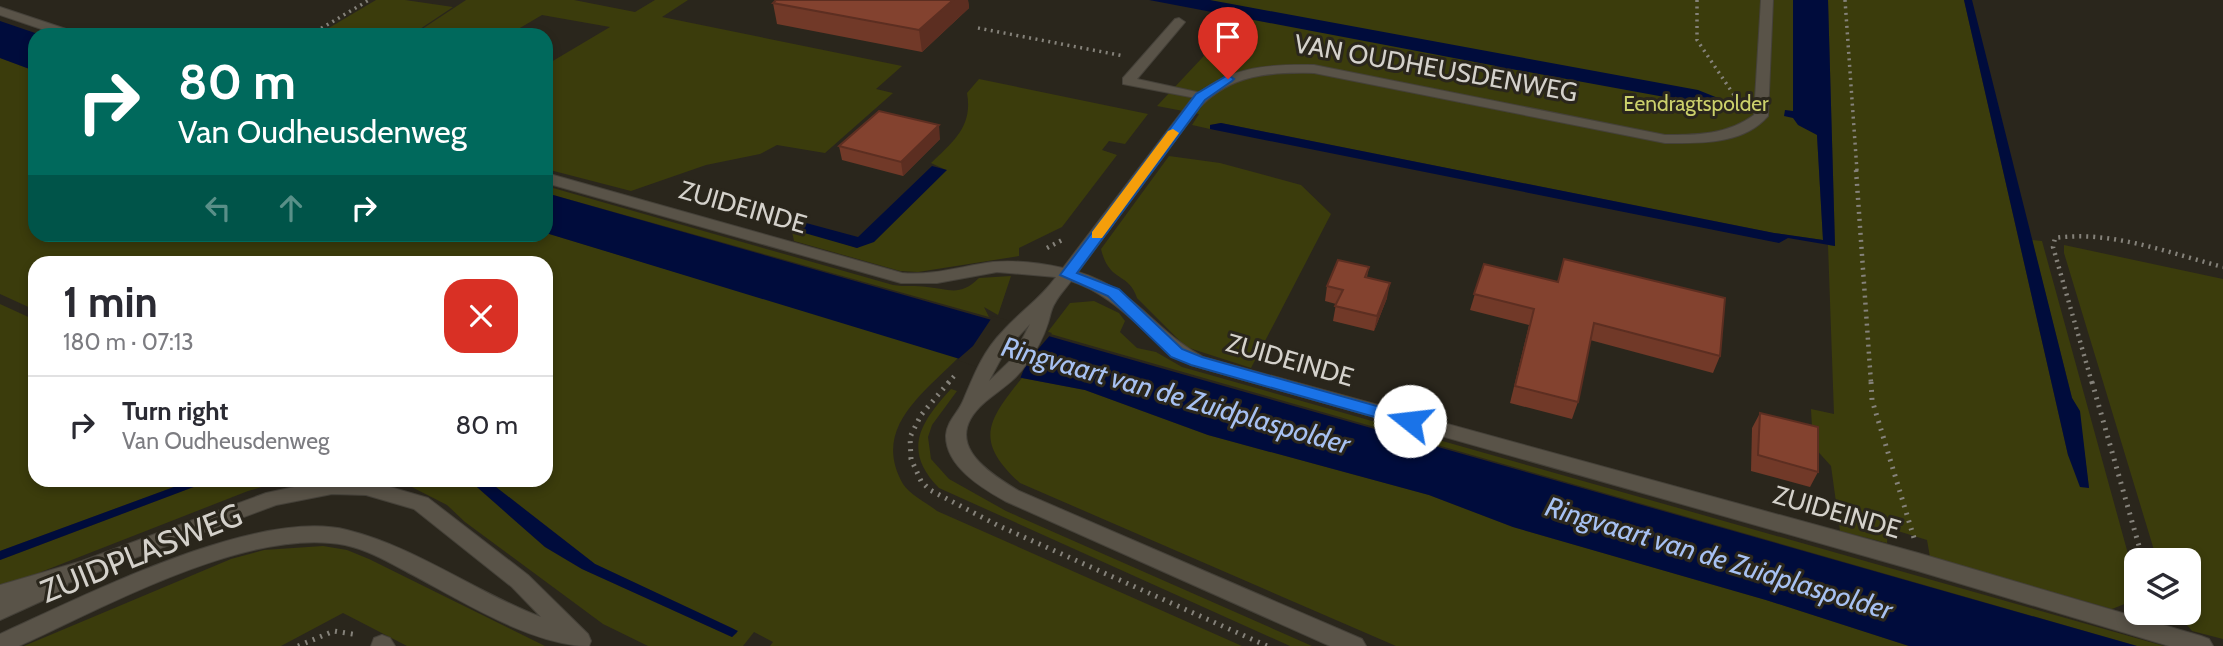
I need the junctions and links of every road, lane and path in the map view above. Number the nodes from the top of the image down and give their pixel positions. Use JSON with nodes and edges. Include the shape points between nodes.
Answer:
{"nodes":[{"id":1,"x":369,"y":0,"type":"edge"},
{"id":2,"x":1767,"y":0,"type":"edge"},
{"id":3,"x":1845,"y":0,"type":"edge"},
{"id":4,"x":0,"y":10,"type":"edge"},
{"id":5,"x":1179,"y":22,"type":"dead end"},
{"id":6,"x":51,"y":28,"type":"edge"},
{"id":7,"x":322,"y":28,"type":"edge"},
{"id":8,"x":978,"y":28,"type":"dead end"},
{"id":9,"x":1146,"y":60,"type":"junction"},
{"id":10,"x":1201,"y":97,"type":"junction"},
{"id":11,"x":553,"y":180,"type":"edge"},
{"id":12,"x":2223,"y":267,"type":"edge"},
{"id":13,"x":1068,"y":275,"type":"junction"},
{"id":14,"x":1045,"y":304,"type":"junction"},
{"id":15,"x":971,"y":404,"type":"junction"},
{"id":16,"x":327,"y":487,"type":"edge"},
{"id":17,"x":349,"y":487,"type":"edge"},
{"id":18,"x":2140,"y":548,"type":"edge"},
{"id":19,"x":1918,"y":562,"type":"junction"},
{"id":20,"x":86,"y":569,"type":"junction"},
{"id":21,"x":0,"y":594,"type":"edge"},
{"id":22,"x":0,"y":611,"type":"edge"},
{"id":23,"x":0,"y":644,"type":"edge"},
{"id":24,"x":585,"y":644,"type":"edge"},
{"id":25,"x":298,"y":646,"type":"edge"},
{"id":26,"x":383,"y":646,"type":"edge"},
{"id":27,"x":1354,"y":646,"type":"edge"},
{"id":28,"x":2201,"y":646,"type":"edge"}],
"edges":[{"from":1,"to":7,"type":"path"},
{"from":2,"to":10,"type":"street","name":"VAN OUDHEUSDENWEG","via":[[1761,116],[1749,127],[1719,137],[1665,139],[1314,69],[1279,68],[1237,75]]},
{"from":3,"to":19,"type":"path","via":[[1872,400],[1914,535]]},
{"from":4,"to":6,"type":"street"},
{"from":5,"to":9,"type":"street"},
{"from":8,"to":9,"type":"path"},
{"from":9,"to":10,"type":"street","via":[[1128,81]]},
{"from":10,"to":13,"type":"street","name":"VAN OUDHEUSDENWEG"},
{"from":11,"to":13,"type":"street","name":"ZUIDEINDE","via":[[901,278],[928,279],[997,267]]},
{"from":12,"to":18,"type":"path","via":[[2095,237],[2069,234],[2055,238],[2053,247]]},
{"from":13,"to":14,"type":"street","name":"VAN OUDHEUSDENWEG"},
{"from":13,"to":19,"type":"street","name":"ZUIDEINDE","via":[[1114,293],[1177,353],[1197,361]]},
{"from":14,"to":15,"type":"street","name":"VAN OUDHEUSDENWEG","via":[[1019,323],[982,370]]},
{"from":14,"to":15,"type":"street","name":"VAN OUDHEUSDENWEG","via":[[1040,329],[1006,377]]},
{"from":15,"to":27,"type":"street","name":"VAN OUDHEUSDENWEG","via":[[962,416],[959,446],[964,462],[979,477],[1012,496]]},
{"from":16,"to":20,"type":"street","name":"ZUIDPLASWEG","via":[[273,498]]},
{"from":17,"to":24,"type":"street","name":"ZUIDPLASWEG","via":[[421,503],[520,581]]},
{"from":19,"to":28,"type":"street","name":"ZUIDEINDE"},
{"from":20,"to":21,"type":"street","name":"ZUIDPLASWEG"},
{"from":20,"to":22,"type":"street","name":"ZUIDPLASWEG"},
{"from":23,"to":24,"type":"street","name":"ZUIDPLASWEG","via":[[218,553],[270,537],[310,534],[344,537],[387,553],[488,604]]},
{"from":25,"to":26,"type":"path","via":[[330,629],[345,629]]}]}
